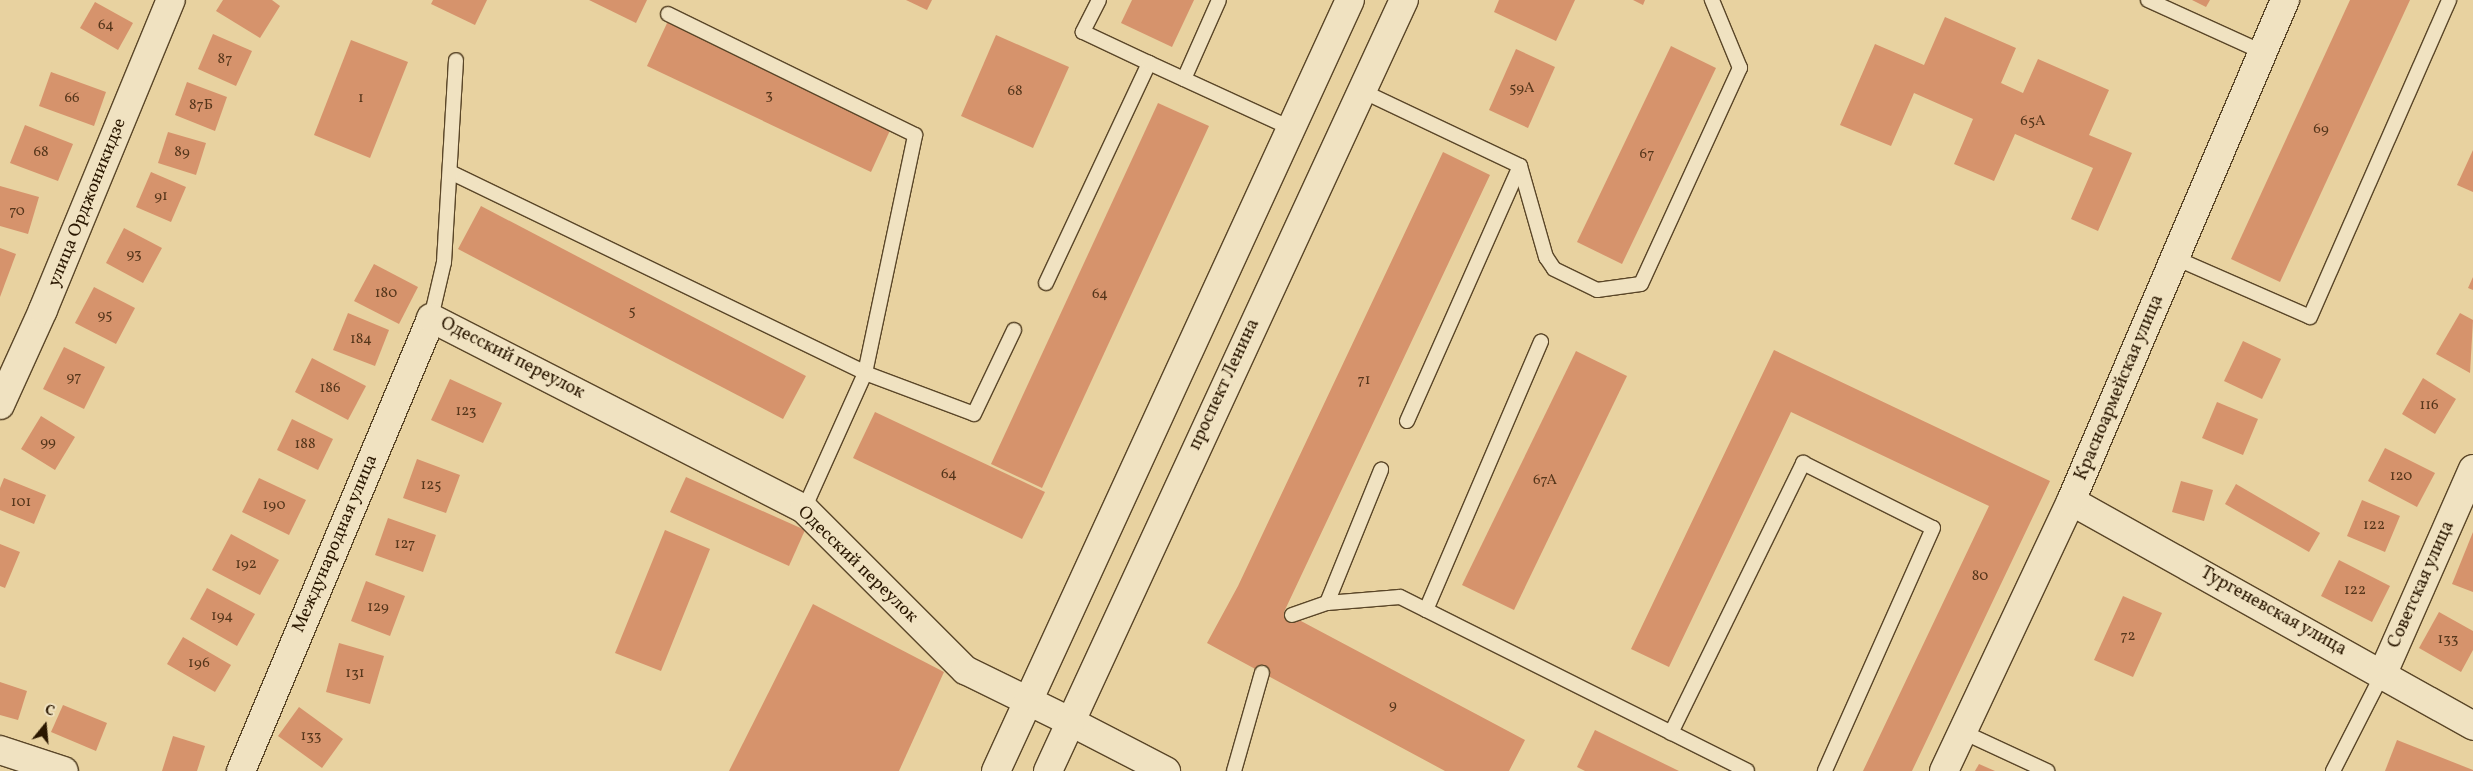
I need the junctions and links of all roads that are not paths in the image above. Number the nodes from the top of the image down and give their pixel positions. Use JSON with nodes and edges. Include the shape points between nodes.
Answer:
{"nodes":[{"id":1,"x":171,"y":0,"type":"edge"},
{"id":2,"x":1098,"y":0,"type":"edge"},
{"id":3,"x":1220,"y":0,"type":"edge"},
{"id":4,"x":1350,"y":0,"type":"edge"},
{"id":5,"x":1404,"y":0,"type":"edge"},
{"id":6,"x":1712,"y":0,"type":"edge"},
{"id":7,"x":2148,"y":0,"type":"edge"},
{"id":8,"x":2285,"y":0,"type":"edge"},
{"id":9,"x":2449,"y":0,"type":"edge"},
{"id":10,"x":668,"y":14,"type":"dead end"},
{"id":11,"x":2262,"y":52,"type":"junction"},
{"id":12,"x":456,"y":60,"type":"dead end"},
{"id":13,"x":1149,"y":63,"type":"junction"},
{"id":14,"x":1184,"y":79,"type":"junction"},
{"id":15,"x":1360,"y":90,"type":"junction"},
{"id":16,"x":1290,"y":128,"type":"junction"},
{"id":17,"x":1520,"y":166,"type":"junction"},
{"id":18,"x":450,"y":172,"type":"junction"},
{"id":19,"x":2175,"y":258,"type":"junction"},
{"id":20,"x":1046,"y":283,"type":"dead end"},
{"id":21,"x":431,"y":318,"type":"junction"},
{"id":22,"x":1014,"y":330,"type":"dead end"},
{"id":23,"x":1541,"y":342,"type":"dead end"},
{"id":24,"x":865,"y":373,"type":"junction"},
{"id":25,"x":0,"y":404,"type":"edge"},
{"id":26,"x":1407,"y":421,"type":"dead end"},
{"id":27,"x":2473,"y":469,"type":"edge"},
{"id":28,"x":1381,"y":470,"type":"dead end"},
{"id":29,"x":2071,"y":501,"type":"junction"},
{"id":30,"x":804,"y":509,"type":"junction"},
{"id":31,"x":1328,"y":603,"type":"junction"},
{"id":32,"x":1426,"y":610,"type":"junction"},
{"id":33,"x":1292,"y":615,"type":"dead end"},
{"id":34,"x":1262,"y":673,"type":"dead end"},
{"id":35,"x":2382,"y":673,"type":"junction"},
{"id":36,"x":1028,"y":702,"type":"junction"},
{"id":37,"x":1071,"y":722,"type":"junction"},
{"id":38,"x":2473,"y":726,"type":"edge"},
{"id":39,"x":1963,"y":732,"type":"junction"},
{"id":40,"x":1671,"y":733,"type":"junction"},
{"id":41,"x":0,"y":750,"type":"edge"},
{"id":42,"x":64,"y":771,"type":"edge"},
{"id":43,"x":240,"y":771,"type":"edge"},
{"id":44,"x":996,"y":771,"type":"edge"},
{"id":45,"x":1048,"y":771,"type":"edge"},
{"id":46,"x":1166,"y":771,"type":"edge"},
{"id":47,"x":1234,"y":771,"type":"edge"},
{"id":48,"x":1747,"y":771,"type":"edge"},
{"id":49,"x":1825,"y":771,"type":"edge"},
{"id":50,"x":1944,"y":771,"type":"edge"},
{"id":51,"x":2046,"y":771,"type":"edge"},
{"id":52,"x":2333,"y":771,"type":"edge"}],
"edges":[{"from":1,"to":25,"type":"street","name":"улица Орджоникидзе","via":[[43,310]]},
{"from":2,"to":13,"type":"lane","via":[[1084,32]]},
{"from":3,"to":14,"type":"lane"},
{"from":4,"to":16,"type":"street"},
{"from":5,"to":15,"type":"street","name":"проспект Ленина"},
{"from":6,"to":17,"type":"lane","via":[[1740,68],[1641,284],[1597,290],[1554,269],[1546,257]]},
{"from":7,"to":11,"type":"lane"},
{"from":8,"to":11,"type":"street","name":"Красноармейская улица"},
{"from":9,"to":19,"type":"lane","via":[[2310,318]]},
{"from":10,"to":24,"type":"lane","via":[[915,135]]},
{"from":11,"to":19,"type":"street","name":"Красноармейская улица"},
{"from":12,"to":18,"type":"lane"},
{"from":13,"to":14,"type":"lane"},
{"from":13,"to":20,"type":"lane"},
{"from":14,"to":16,"type":"lane"},
{"from":15,"to":17,"type":"lane"},
{"from":15,"to":37,"type":"street","name":"проспект Ленина"},
{"from":16,"to":36,"type":"street"},
{"from":17,"to":26,"type":"lane"},
{"from":18,"to":21,"type":"lane","via":[[444,262]]},
{"from":18,"to":24,"type":"lane"},
{"from":19,"to":29,"type":"street","name":"Красноармейская улица"},
{"from":21,"to":30,"type":"street","name":"Одесский переулок"},
{"from":21,"to":43,"type":"street","name":"Международная улица"},
{"from":22,"to":24,"type":"lane","via":[[974,414]]},
{"from":23,"to":32,"type":"lane"},
{"from":24,"to":30,"type":"lane"},
{"from":27,"to":35,"type":"street","name":"Советская улица"},
{"from":28,"to":31,"type":"lane"},
{"from":29,"to":35,"type":"street","name":"Тургеневская улица"},
{"from":29,"to":39,"type":"street","name":"Красноармейская улица"},
{"from":30,"to":36,"type":"street","name":"Одесский переулок","via":[[965,670]]},
{"from":31,"to":32,"type":"lane","via":[[1400,597]]},
{"from":31,"to":33,"type":"lane"},
{"from":32,"to":40,"type":"lane"},
{"from":34,"to":47,"type":"lane"},
{"from":35,"to":38,"type":"street","name":"Тургеневская улица"},
{"from":35,"to":52,"type":"lane"},
{"from":36,"to":37,"type":"street","name":"Одесский переулок"},
{"from":36,"to":44,"type":"street"},
{"from":37,"to":45,"type":"street","name":"проспект Ленина"},
{"from":37,"to":46,"type":"street","name":"Одесский переулок"},
{"from":39,"to":50,"type":"street","name":"Красноармейская улица"},
{"from":39,"to":51,"type":"lane"},
{"from":40,"to":48,"type":"lane"},
{"from":40,"to":49,"type":"lane","via":[[1804,463],[1933,528]]},
{"from":41,"to":42,"type":"street"}]}
